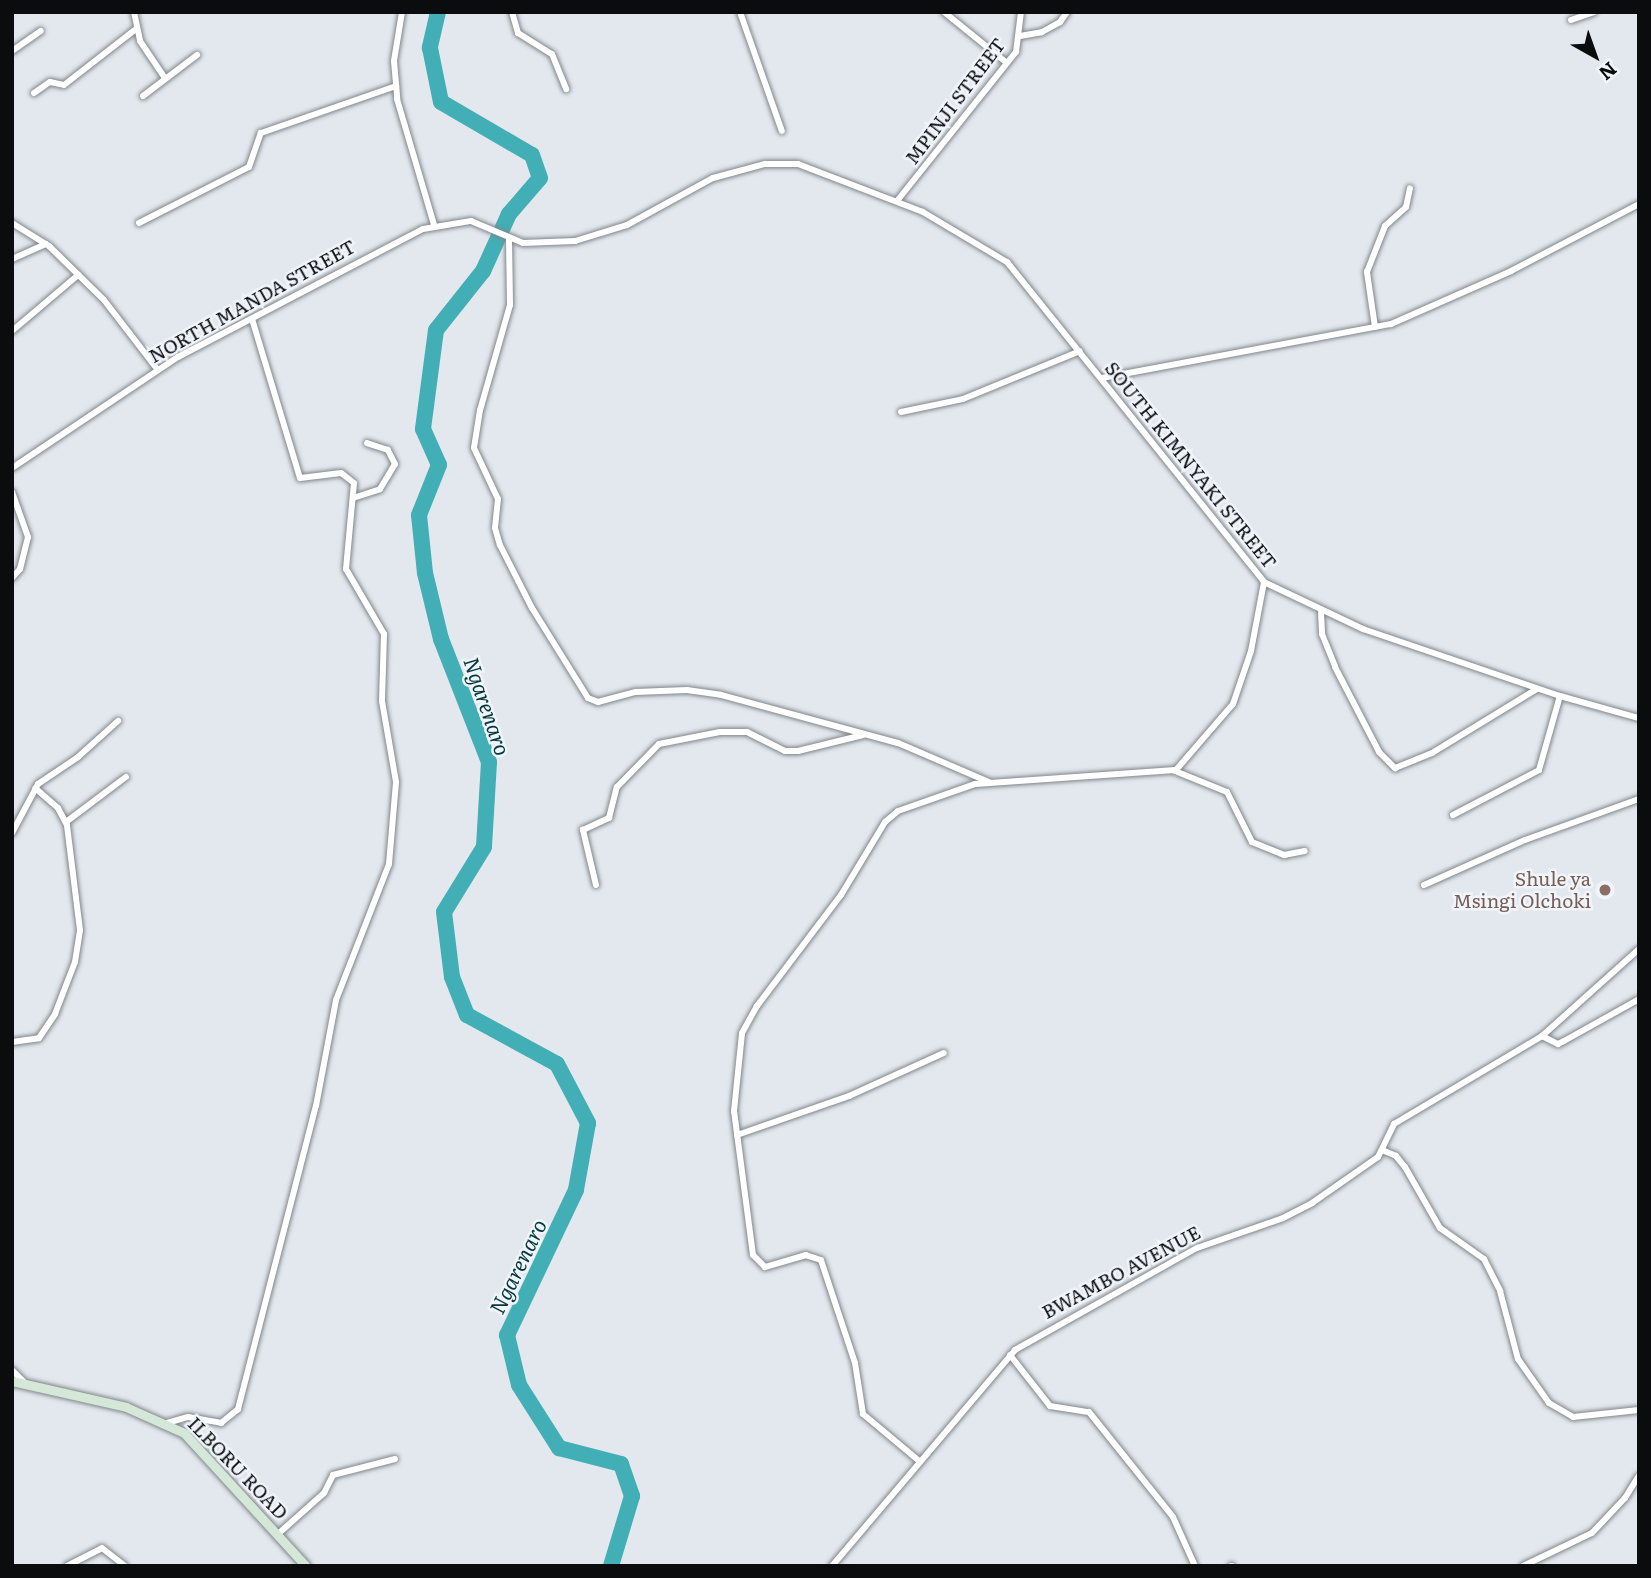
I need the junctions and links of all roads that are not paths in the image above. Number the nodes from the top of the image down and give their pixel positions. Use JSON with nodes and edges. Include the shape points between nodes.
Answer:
{"nodes":[{"id":1,"x":134,"y":12,"type":"edge"},
{"id":2,"x":402,"y":12,"type":"edge"},
{"id":3,"x":512,"y":12,"type":"edge"},
{"id":4,"x":740,"y":12,"type":"edge"},
{"id":5,"x":944,"y":12,"type":"edge"},
{"id":6,"x":1021,"y":12,"type":"edge"},
{"id":7,"x":1067,"y":12,"type":"edge"},
{"id":8,"x":1594,"y":12,"type":"edge"},
{"id":9,"x":1571,"y":19,"type":"dead end"},
{"id":10,"x":135,"y":29,"type":"junction"},
{"id":11,"x":41,"y":31,"type":"dead end"},
{"id":12,"x":1020,"y":36,"type":"junction"},
{"id":13,"x":12,"y":51,"type":"edge"},
{"id":14,"x":197,"y":55,"type":"dead end"},
{"id":15,"x":1007,"y":63,"type":"junction"},
{"id":16,"x":165,"y":78,"type":"junction"},
{"id":17,"x":396,"y":86,"type":"junction"},
{"id":18,"x":566,"y":89,"type":"dead end"},
{"id":19,"x":34,"y":93,"type":"dead end"},
{"id":20,"x":143,"y":96,"type":"dead end"},
{"id":21,"x":782,"y":131,"type":"dead end"},
{"id":22,"x":1410,"y":188,"type":"dead end"},
{"id":23,"x":897,"y":201,"type":"junction"},
{"id":24,"x":1639,"y":204,"type":"edge"},
{"id":25,"x":12,"y":223,"type":"edge"},
{"id":26,"x":139,"y":223,"type":"dead end"},
{"id":27,"x":434,"y":225,"type":"junction"},
{"id":28,"x":509,"y":240,"type":"junction"},
{"id":29,"x":46,"y":244,"type":"junction"},
{"id":30,"x":12,"y":259,"type":"edge"},
{"id":31,"x":78,"y":275,"type":"junction"},
{"id":32,"x":252,"y":319,"type":"junction"},
{"id":33,"x":1375,"y":327,"type":"junction"},
{"id":34,"x":12,"y":331,"type":"edge"},
{"id":35,"x":1080,"y":351,"type":"junction"},
{"id":36,"x":158,"y":370,"type":"junction"},
{"id":37,"x":1102,"y":378,"type":"junction"},
{"id":38,"x":901,"y":412,"type":"dead end"},
{"id":39,"x":368,"y":443,"type":"dead end"},
{"id":40,"x":12,"y":468,"type":"edge"},
{"id":41,"x":12,"y":492,"type":"edge"},
{"id":42,"x":353,"y":498,"type":"junction"},
{"id":43,"x":12,"y":578,"type":"edge"},
{"id":44,"x":1264,"y":582,"type":"junction"},
{"id":45,"x":1321,"y":613,"type":"junction"},
{"id":46,"x":1537,"y":689,"type":"junction"},
{"id":47,"x":1560,"y":696,"type":"junction"},
{"id":48,"x":1639,"y":718,"type":"edge"},
{"id":49,"x":118,"y":721,"type":"dead end"},
{"id":50,"x":865,"y":735,"type":"junction"},
{"id":51,"x":1175,"y":771,"type":"junction"},
{"id":52,"x":126,"y":777,"type":"dead end"},
{"id":53,"x":992,"y":783,"type":"junction"},
{"id":54,"x":35,"y":788,"type":"junction"},
{"id":55,"x":1639,"y":799,"type":"edge"},
{"id":56,"x":1453,"y":815,"type":"dead end"},
{"id":57,"x":66,"y":822,"type":"junction"},
{"id":58,"x":12,"y":833,"type":"edge"},
{"id":59,"x":1305,"y":850,"type":"dead end"},
{"id":60,"x":596,"y":885,"type":"dead end"},
{"id":61,"x":1424,"y":885,"type":"dead end"},
{"id":62,"x":1639,"y":949,"type":"edge"},
{"id":63,"x":1639,"y":999,"type":"edge"},
{"id":64,"x":1542,"y":1036,"type":"junction"},
{"id":65,"x":12,"y":1042,"type":"edge"},
{"id":66,"x":944,"y":1053,"type":"dead end"},
{"id":67,"x":737,"y":1135,"type":"junction"},
{"id":68,"x":1382,"y":1150,"type":"junction"},
{"id":69,"x":1010,"y":1355,"type":"junction"},
{"id":70,"x":12,"y":1370,"type":"edge"},
{"id":71,"x":12,"y":1381,"type":"edge"},
{"id":72,"x":24,"y":1382,"type":"junction"},
{"id":73,"x":1639,"y":1409,"type":"edge"},
{"id":74,"x":167,"y":1423,"type":"junction"},
{"id":75,"x":395,"y":1459,"type":"dead end"},
{"id":76,"x":918,"y":1460,"type":"junction"},
{"id":77,"x":1639,"y":1476,"type":"edge"},
{"id":78,"x":278,"y":1534,"type":"junction"},
{"id":79,"x":67,"y":1566,"type":"edge"},
{"id":80,"x":125,"y":1566,"type":"edge"},
{"id":81,"x":306,"y":1566,"type":"edge"},
{"id":82,"x":832,"y":1566,"type":"edge"},
{"id":83,"x":1195,"y":1566,"type":"edge"},
{"id":84,"x":1523,"y":1566,"type":"edge"}],
"edges":[{"from":1,"to":10,"type":"street"},
{"from":2,"to":17,"type":"street","via":[[394,61]]},
{"from":3,"to":18,"type":"street","via":[[518,33],[552,54]]},
{"from":4,"to":21,"type":"street"},
{"from":5,"to":15,"type":"street"},
{"from":6,"to":12,"type":"street","name":"MPINJI STREET"},
{"from":7,"to":12,"type":"street","via":[[1042,32]]},
{"from":8,"to":9,"type":"street"},
{"from":10,"to":16,"type":"street"},
{"from":10,"to":19,"type":"street","via":[[64,85],[50,82]]},
{"from":11,"to":13,"type":"street"},
{"from":12,"to":15,"type":"street","name":"MPINJI STREET"},
{"from":14,"to":16,"type":"street"},
{"from":15,"to":23,"type":"street","name":"MPINJI STREET"},
{"from":16,"to":20,"type":"street"},
{"from":17,"to":26,"type":"street","via":[[261,133],[248,167]]},
{"from":17,"to":27,"type":"street","via":[[408,147]]},
{"from":22,"to":33,"type":"street","via":[[1406,207],[1385,226],[1367,272]]},
{"from":23,"to":28,"type":"street","name":"SOUTH KIMNYAKI STREET","via":[[807,167],[765,164],[713,178],[627,225],[596,235],[542,245]]},
{"from":23,"to":35,"type":"street","name":"SOUTH KIMNYAKI STREET","via":[[957,229],[1007,262]]},
{"from":24,"to":33,"type":"street","via":[[1511,271]]},
{"from":25,"to":29,"type":"street"},
{"from":27,"to":28,"type":"street","name":"NORTH MANDA STREET","via":[[471,221]]},
{"from":27,"to":32,"type":"street","name":"NORTH MANDA STREET","via":[[374,251]]},
{"from":28,"to":50,"type":"street","via":[[510,305],[474,448],[498,499],[495,528],[500,545],[532,608],[588,698],[598,702],[636,692],[709,693]]},
{"from":29,"to":30,"type":"street"},
{"from":29,"to":31,"type":"street"},
{"from":31,"to":34,"type":"street"},
{"from":31,"to":36,"type":"street","via":[[104,300]]},
{"from":32,"to":36,"type":"street","name":"NORTH MANDA STREET"},
{"from":32,"to":42,"type":"street","via":[[300,478],[345,474],[354,483]]},
{"from":33,"to":37,"type":"street"},
{"from":35,"to":37,"type":"street","name":"SOUTH KIMNYAKI STREET"},
{"from":35,"to":38,"type":"street","via":[[963,399]]},
{"from":36,"to":40,"type":"street","name":"NORTH MANDA STREET"},
{"from":37,"to":44,"type":"street","name":"SOUTH KIMNYAKI STREET"},
{"from":39,"to":42,"type":"street","via":[[388,450],[395,464],[380,489]]},
{"from":41,"to":43,"type":"street","via":[[27,537],[20,569]]},
{"from":42,"to":74,"type":"street","via":[[346,569],[383,630],[386,645],[382,701],[396,774],[388,864],[336,1000],[316,1106],[237,1409],[221,1423],[188,1418]]},
{"from":44,"to":45,"type":"street","name":"SOUTH KIMNYAKI STREET"},
{"from":44,"to":51,"type":"street","via":[[1251,651],[1233,704]]},
{"from":45,"to":46,"type":"street","name":"SOUTH KIMNYAKI STREET"},
{"from":45,"to":46,"type":"street","via":[[1322,634],[1335,667],[1379,752],[1395,768],[1432,753]]},
{"from":46,"to":47,"type":"street","name":"SOUTH KIMNYAKI STREET"},
{"from":47,"to":48,"type":"street","name":"SOUTH KIMNYAKI STREET"},
{"from":47,"to":56,"type":"street","via":[[1539,771]]},
{"from":49,"to":54,"type":"street"},
{"from":50,"to":53,"type":"street","via":[[898,743]]},
{"from":50,"to":60,"type":"street","via":[[799,751],[785,751],[747,732],[720,732],[659,744],[617,787],[609,818],[583,830]]},
{"from":51,"to":53,"type":"street"},
{"from":51,"to":59,"type":"street","via":[[1227,792],[1254,843],[1284,855]]},
{"from":52,"to":57,"type":"street"},
{"from":53,"to":67,"type":"street","via":[[911,804],[885,822],[841,895],[746,1025],[736,1065]]},
{"from":54,"to":57,"type":"street","via":[[58,808]]},
{"from":54,"to":58,"type":"street"},
{"from":55,"to":61,"type":"street","via":[[1525,839]]},
{"from":57,"to":65,"type":"street","via":[[80,915],[75,962],[44,1032],[34,1041]]},
{"from":62,"to":64,"type":"street","name":"BWAMBO AVENUE"},
{"from":63,"to":64,"type":"street","via":[[1558,1044]]},
{"from":64,"to":68,"type":"street","name":"BWAMBO AVENUE","via":[[1405,1116],[1387,1131]]},
{"from":66,"to":67,"type":"street","via":[[849,1096]]},
{"from":67,"to":76,"type":"street","via":[[753,1255],[765,1267],[806,1255],[821,1260],[855,1363],[863,1414]]},
{"from":68,"to":69,"type":"street","name":"BWAMBO AVENUE","via":[[1372,1162],[1297,1212],[1197,1248]]},
{"from":68,"to":73,"type":"street","via":[[1405,1167],[1440,1228],[1484,1259],[1500,1291],[1518,1359],[1549,1403],[1573,1417]]},
{"from":69,"to":76,"type":"street","name":"BWAMBO AVENUE"},
{"from":69,"to":83,"type":"street","via":[[1054,1409],[1089,1412],[1173,1517]]},
{"from":70,"to":72,"type":"street"},
{"from":71,"to":72,"type":"street","name":"ILBORU ROAD"},
{"from":72,"to":74,"type":"street","name":"ILBORU ROAD","via":[[89,1396]]},
{"from":74,"to":78,"type":"street","name":"ILBORU ROAD","via":[[199,1447]]},
{"from":75,"to":78,"type":"street","via":[[333,1475],[324,1493]]},
{"from":76,"to":82,"type":"street","name":"BWAMBO AVENUE"},
{"from":77,"to":84,"type":"street","via":[[1592,1533]]},
{"from":78,"to":81,"type":"street","name":"ILBORU ROAD"},
{"from":79,"to":80,"type":"street","via":[[102,1548]]}]}
